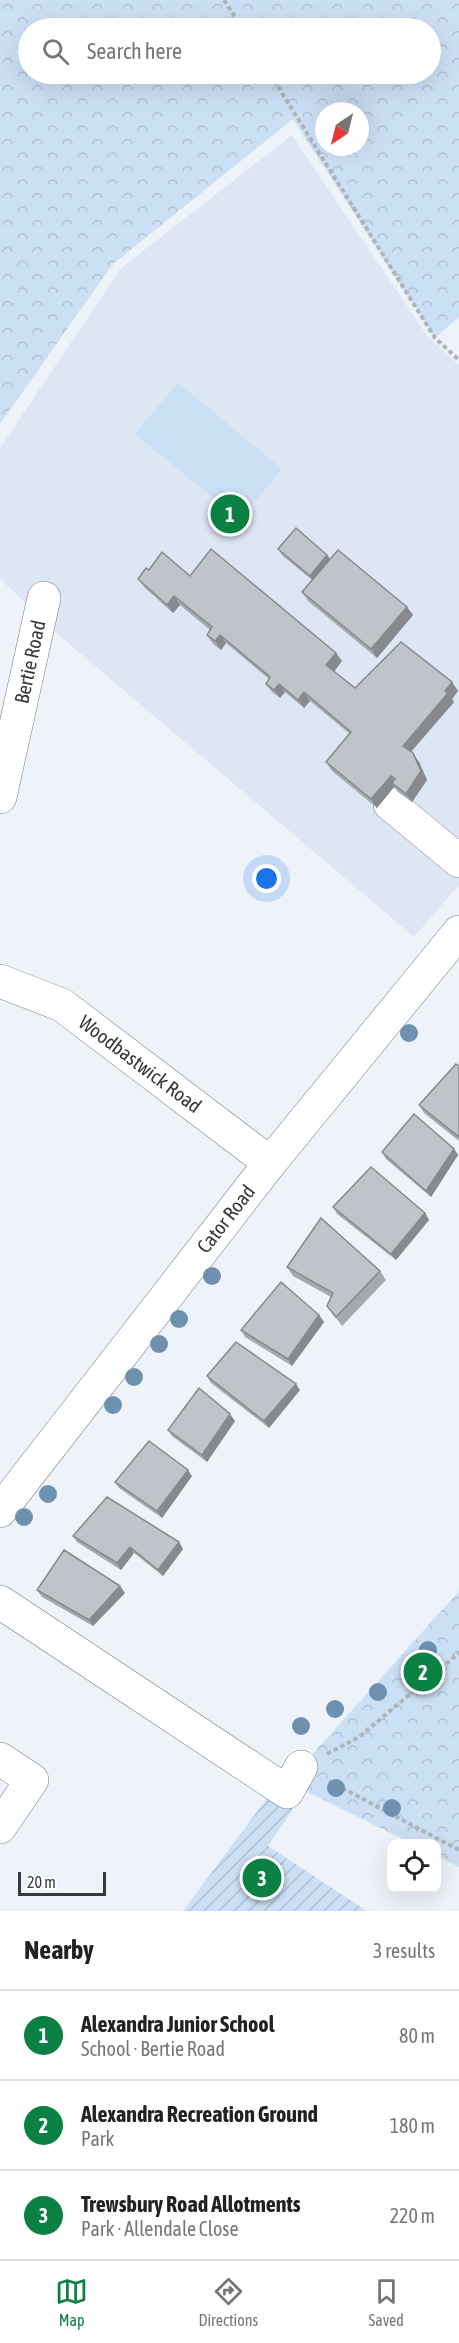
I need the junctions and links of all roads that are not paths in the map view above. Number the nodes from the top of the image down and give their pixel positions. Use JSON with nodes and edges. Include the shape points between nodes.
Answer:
{"nodes":[{"id":1,"x":44,"y":597,"type":"dead end"},
{"id":2,"x":0,"y":797,"type":"edge"},
{"id":3,"x":390,"y":804,"type":"dead end"},
{"id":4,"x":459,"y":861,"type":"edge"},
{"id":5,"x":459,"y":932,"type":"edge"},
{"id":6,"x":0,"y":981,"type":"edge"},
{"id":7,"x":270,"y":1163,"type":"junction"},
{"id":8,"x":0,"y":1511,"type":"edge"},
{"id":9,"x":0,"y":1602,"type":"edge"},
{"id":10,"x":0,"y":1759,"type":"edge"},
{"id":11,"x":301,"y":1767,"type":"road end"},
{"id":12,"x":0,"y":1827,"type":"edge"}],
"edges":[{"from":1,"to":2,"type":"street","name":"Bertie Road"},
{"from":3,"to":4,"type":"street"},
{"from":5,"to":7,"type":"street","name":"Cator Road"},
{"from":6,"to":7,"type":"street","name":"Woodbastwick Road","via":[[62,1005]]},
{"from":7,"to":8,"type":"street","name":"Cator Road"},
{"from":9,"to":11,"type":"street","via":[[288,1792]]},
{"from":10,"to":12,"type":"street","via":[[32,1780]]}]}
